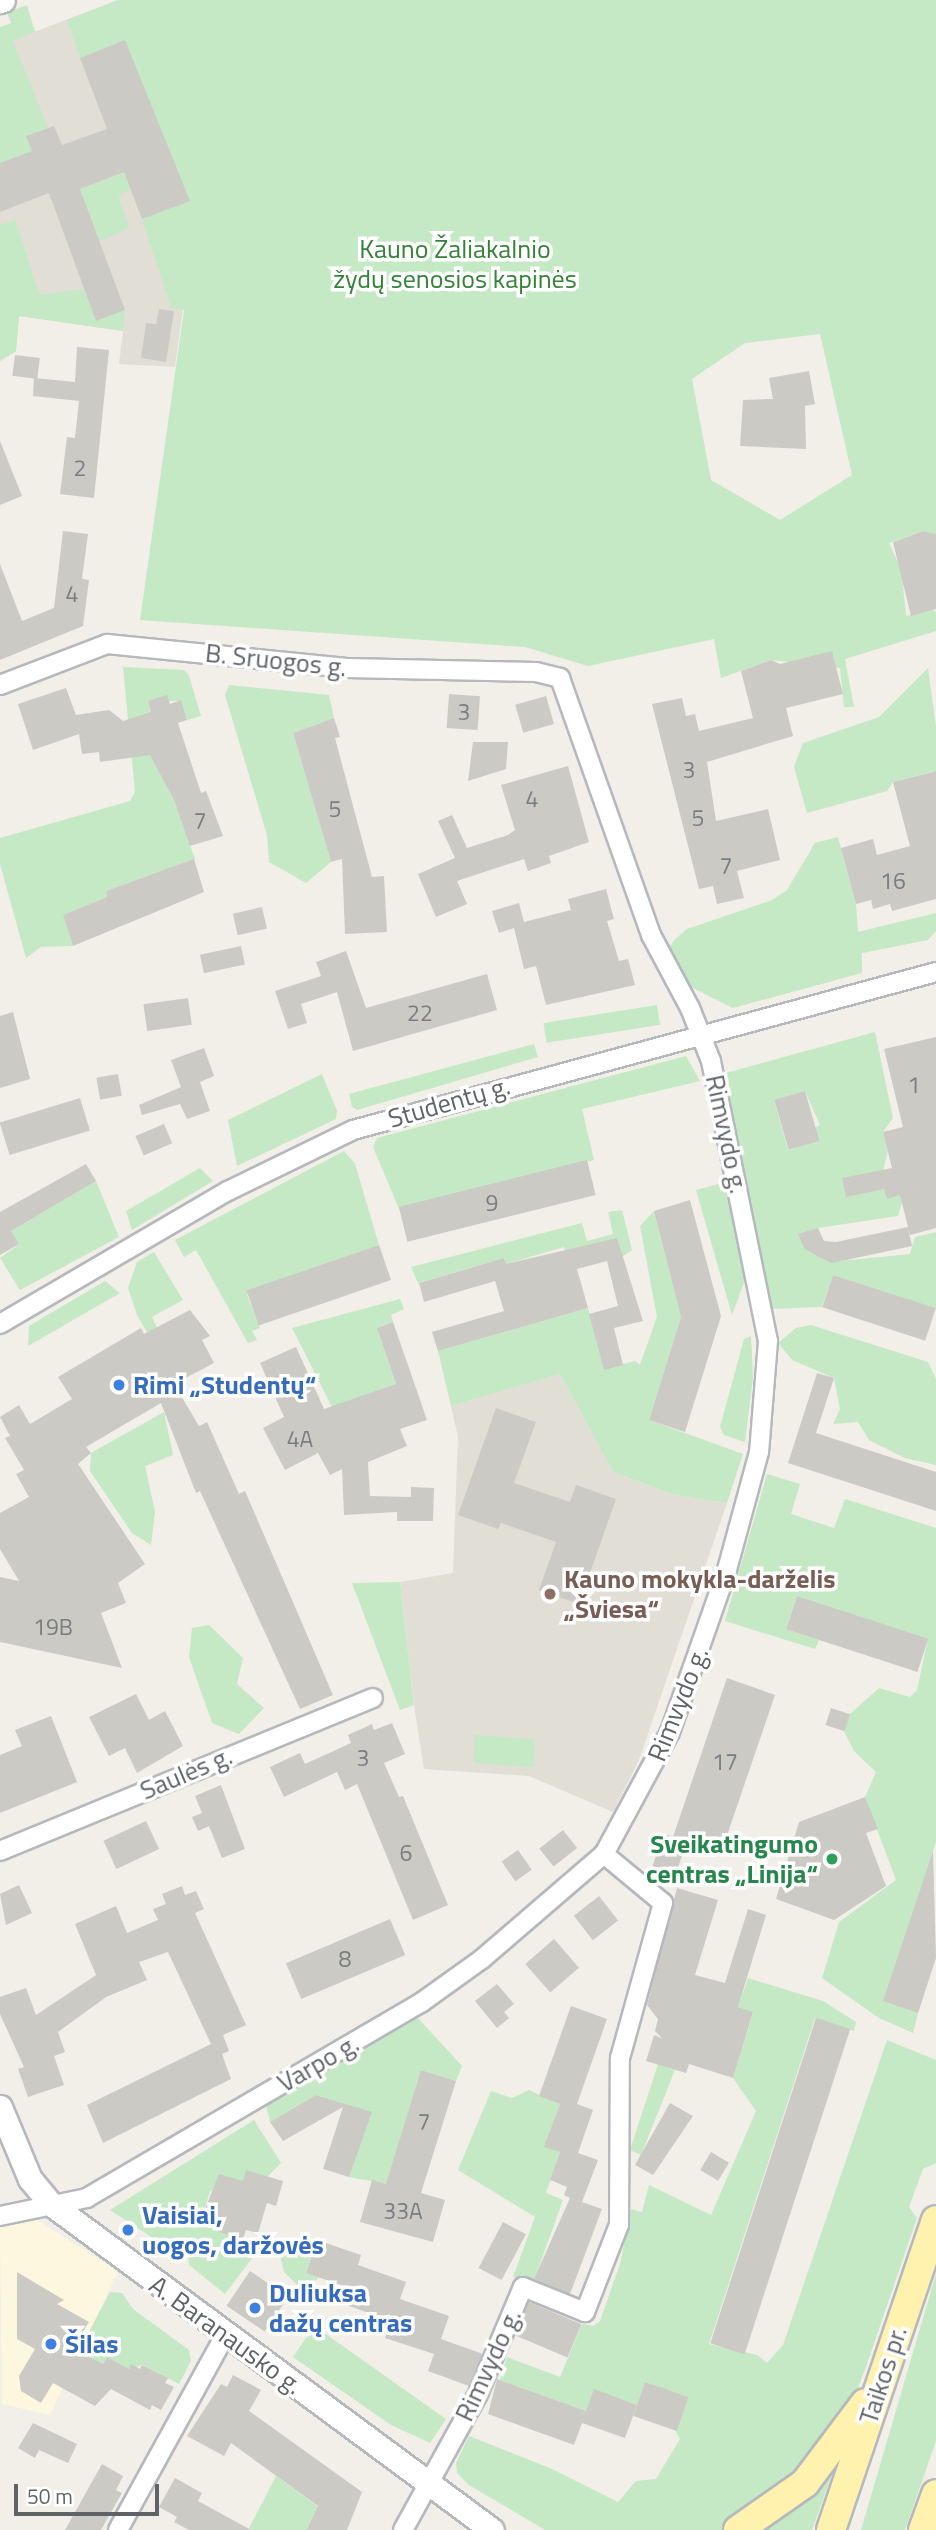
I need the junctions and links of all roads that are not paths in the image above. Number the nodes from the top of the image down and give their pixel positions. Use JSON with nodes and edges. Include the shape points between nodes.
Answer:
{"nodes":[{"id":1,"x":560,"y":677,"type":"joint"},
{"id":2,"x":0,"y":685,"type":"edge"},
{"id":3,"x":936,"y":972,"type":"edge"},
{"id":4,"x":700,"y":1034,"type":"junction"},
{"id":5,"x":0,"y":1324,"type":"edge"},
{"id":6,"x":373,"y":1698,"type":"dead end"},
{"id":7,"x":0,"y":1851,"type":"edge"},
{"id":8,"x":604,"y":1854,"type":"junction"},
{"id":9,"x":0,"y":2107,"type":"edge"},
{"id":10,"x":51,"y":2204,"type":"junction"},
{"id":11,"x":0,"y":2216,"type":"edge"},
{"id":12,"x":936,"y":2220,"type":"edge"},
{"id":13,"x":225,"y":2335,"type":"junction"},
{"id":14,"x":882,"y":2378,"type":"junction"},
{"id":15,"x":429,"y":2482,"type":"junction"},
{"id":16,"x":936,"y":2494,"type":"edge"},
{"id":17,"x":118,"y":2530,"type":"edge"},
{"id":18,"x":403,"y":2530,"type":"edge"},
{"id":19,"x":492,"y":2530,"type":"edge"},
{"id":20,"x":738,"y":2530,"type":"edge"},
{"id":21,"x":831,"y":2530,"type":"edge"},
{"id":22,"x":923,"y":2530,"type":"edge"}],
"edges":[{"from":1,"to":2,"type":"street","name":"B. Sruogos g.","via":[[536,672],[347,668],[107,644]]},
{"from":1,"to":4,"type":"street","name":"Rimvydo g.","via":[[651,935]]},
{"from":3,"to":4,"type":"street","name":"Studentų g."},
{"from":4,"to":5,"type":"street","name":"Studentų g.","via":[[353,1130],[228,1191]]},
{"from":4,"to":8,"type":"street","name":"Rimvydo g.","via":[[711,1061],[766,1315],[758,1452],[699,1658],[670,1732]]},
{"from":6,"to":7,"type":"street","name":"Saulės g."},
{"from":8,"to":10,"type":"street","name":"Varpo g.","via":[[482,1959],[422,2002],[87,2198]]},
{"from":8,"to":15,"type":"street","name":"Rimvydo g.","via":[[663,1903],[620,2058],[619,2225],[585,2312],[523,2287],[478,2394]]},
{"from":9,"to":10,"type":"street","name":"A. Baranausko g.","via":[[30,2179]]},
{"from":10,"to":11,"type":"street","name":"Varpo g."},
{"from":10,"to":13,"type":"street","name":"A. Baranausko g."},
{"from":12,"to":14,"type":"main road","name":"Taikos pr."},
{"from":13,"to":15,"type":"street","name":"A. Baranausko g."},
{"from":13,"to":17,"type":"street"},
{"from":14,"to":20,"type":"main road","via":[[805,2483]]},
{"from":14,"to":21,"type":"main road","name":"Taikos pr."},
{"from":15,"to":18,"type":"street"},
{"from":15,"to":19,"type":"street","name":"A. Baranausko g."},
{"from":16,"to":22,"type":"main road"}]}
